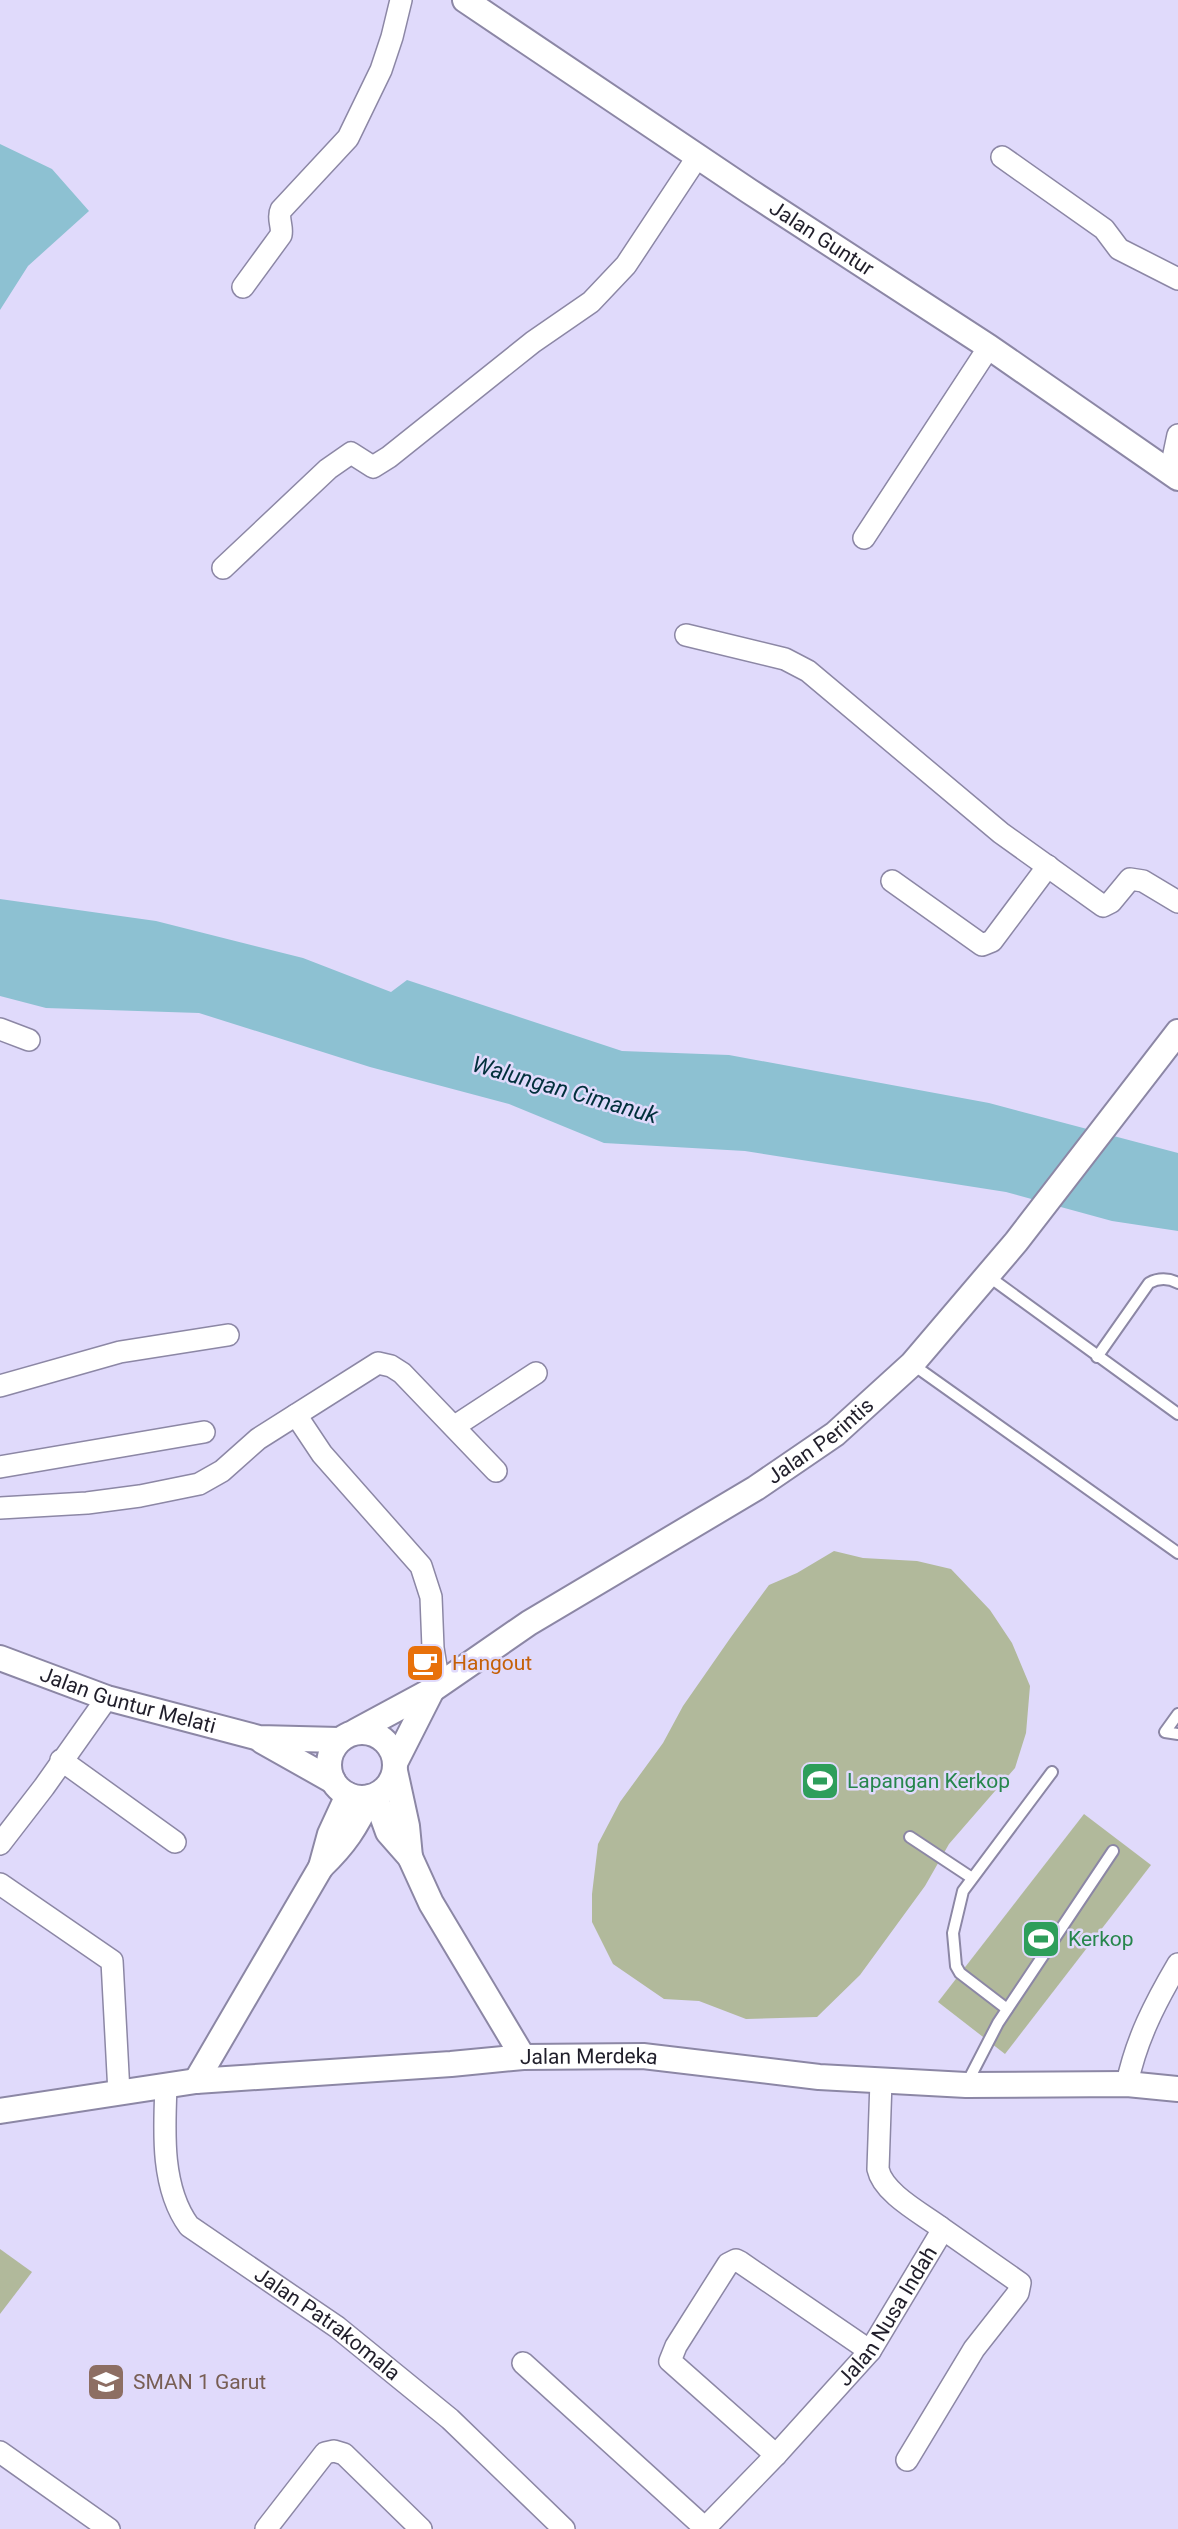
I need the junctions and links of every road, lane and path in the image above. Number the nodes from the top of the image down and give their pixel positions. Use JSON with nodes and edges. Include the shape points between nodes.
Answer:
{"nodes":[{"id":1,"x":401,"y":0,"type":"edge"},
{"id":2,"x":466,"y":0,"type":"edge"},
{"id":3,"x":698,"y":156,"type":"junction"},
{"id":4,"x":1002,"y":157,"type":"dead end"},
{"id":5,"x":1178,"y":279,"type":"edge"},
{"id":6,"x":243,"y":287,"type":"dead end"},
{"id":7,"x":989,"y":347,"type":"junction"},
{"id":8,"x":1178,"y":435,"type":"edge"},
{"id":9,"x":1174,"y":475,"type":"edge"},
{"id":10,"x":864,"y":538,"type":"dead end"},
{"id":11,"x":223,"y":568,"type":"dead end"},
{"id":12,"x":686,"y":635,"type":"dead end"},
{"id":13,"x":1048,"y":866,"type":"junction"},
{"id":14,"x":892,"y":881,"type":"dead end"},
{"id":15,"x":1178,"y":902,"type":"edge"},
{"id":16,"x":0,"y":1029,"type":"edge"},
{"id":17,"x":1178,"y":1032,"type":"edge"},
{"id":18,"x":29,"y":1040,"type":"dead end"},
{"id":19,"x":986,"y":1276,"type":"junction"},
{"id":20,"x":1178,"y":1283,"type":"edge"},
{"id":21,"x":228,"y":1335,"type":"dead end"},
{"id":22,"x":1097,"y":1357,"type":"junction"},
{"id":23,"x":912,"y":1364,"type":"junction"},
{"id":24,"x":536,"y":1373,"type":"dead end"},
{"id":25,"x":0,"y":1386,"type":"edge"},
{"id":26,"x":1178,"y":1414,"type":"edge"},
{"id":27,"x":296,"y":1415,"type":"junction"},
{"id":28,"x":455,"y":1426,"type":"junction"},
{"id":29,"x":204,"y":1432,"type":"dead end"},
{"id":30,"x":0,"y":1467,"type":"edge"},
{"id":31,"x":496,"y":1471,"type":"dead end"},
{"id":32,"x":0,"y":1508,"type":"edge"},
{"id":33,"x":1178,"y":1553,"type":"edge"},
{"id":34,"x":0,"y":1658,"type":"edge"},
{"id":35,"x":435,"y":1688,"type":"junction"},
{"id":36,"x":107,"y":1698,"type":"junction"},
{"id":37,"x":1178,"y":1714,"type":"edge"},
{"id":38,"x":1178,"y":1734,"type":"edge"},
{"id":39,"x":348,"y":1736,"type":"junction"},
{"id":40,"x":259,"y":1738,"type":"junction"},
{"id":41,"x":61,"y":1760,"type":"junction"},
{"id":42,"x":396,"y":1766,"type":"junction"},
{"id":43,"x":1052,"y":1772,"type":"dead end"},
{"id":44,"x":356,"y":1792,"type":"junction"},
{"id":45,"x":910,"y":1837,"type":"dead end"},
{"id":46,"x":175,"y":1842,"type":"dead end"},
{"id":47,"x":0,"y":1844,"type":"edge"},
{"id":48,"x":1113,"y":1851,"type":"dead end"},
{"id":49,"x":410,"y":1857,"type":"junction"},
{"id":50,"x":972,"y":1878,"type":"junction"},
{"id":51,"x":0,"y":1884,"type":"edge"},
{"id":52,"x":1178,"y":1964,"type":"edge"},
{"id":53,"x":1007,"y":2009,"type":"junction"},
{"id":54,"x":523,"y":2057,"type":"junction"},
{"id":55,"x":196,"y":2081,"type":"junction"},
{"id":56,"x":881,"y":2081,"type":"junction"},
{"id":57,"x":1127,"y":2084,"type":"junction"},
{"id":58,"x":966,"y":2085,"type":"junction"},
{"id":59,"x":166,"y":2087,"type":"junction"},
{"id":60,"x":1178,"y":2089,"type":"edge"},
{"id":61,"x":119,"y":2093,"type":"junction"},
{"id":62,"x":0,"y":2111,"type":"edge"},
{"id":63,"x":940,"y":2227,"type":"junction"},
{"id":64,"x":870,"y":2351,"type":"junction"},
{"id":65,"x":523,"y":2363,"type":"dead end"},
{"id":66,"x":0,"y":2452,"type":"edge"},
{"id":67,"x":776,"y":2455,"type":"junction"},
{"id":68,"x":907,"y":2460,"type":"dead end"},
{"id":69,"x":108,"y":2529,"type":"edge"},
{"id":70,"x":266,"y":2529,"type":"edge"},
{"id":71,"x":421,"y":2529,"type":"edge"},
{"id":72,"x":564,"y":2529,"type":"edge"},
{"id":73,"x":705,"y":2529,"type":"edge"}],
"edges":[{"from":1,"to":6,"type":"street","via":[[381,70],[348,138],[281,210],[281,235]]},
{"from":2,"to":3,"type":"street","name":"Jalan Guntur"},
{"from":3,"to":7,"type":"street","name":"Jalan Guntur"},
{"from":3,"to":11,"type":"street","via":[[626,265],[591,302],[533,342],[389,457],[373,467],[352,453],[328,469]]},
{"from":4,"to":5,"type":"street","via":[[1104,229],[1119,248]]},
{"from":7,"to":9,"type":"street","name":"Jalan Guntur"},
{"from":7,"to":10,"type":"street"},
{"from":8,"to":9,"type":"street"},
{"from":12,"to":13,"type":"street","via":[[785,659],[808,671]]},
{"from":13,"to":14,"type":"street","via":[[992,941],[982,945]]},
{"from":13,"to":15,"type":"street","via":[[1103,906],[1130,879],[1143,881]]},
{"from":16,"to":18,"type":"street"},
{"from":17,"to":19,"type":"street","name":"Jalan Perintis"},
{"from":19,"to":22,"type":"lane"},
{"from":19,"to":23,"type":"street","name":"Jalan Perintis"},
{"from":20,"to":22,"type":"lane","via":[[1167,1279],[1149,1283]]},
{"from":21,"to":25,"type":"street","via":[[120,1352]]},
{"from":22,"to":26,"type":"lane"},
{"from":23,"to":33,"type":"lane"},
{"from":23,"to":35,"type":"street","name":"Jalan Perintis","via":[[835,1434],[756,1488],[529,1623]]},
{"from":24,"to":28,"type":"street"},
{"from":27,"to":28,"type":"street","via":[[383,1363],[402,1373]]},
{"from":27,"to":32,"type":"street","via":[[199,1484],[88,1503]]},
{"from":27,"to":35,"type":"street","via":[[323,1454],[421,1566],[431,1597]]},
{"from":28,"to":31,"type":"street"},
{"from":29,"to":30,"type":"street"},
{"from":34,"to":36,"type":"street","name":"Jalan Guntur Melati"},
{"from":35,"to":39,"type":"street","name":"Jalan Perintis"},
{"from":35,"to":42,"type":"street"},
{"from":36,"to":40,"type":"street","name":"Jalan Guntur Melati"},
{"from":36,"to":41,"type":"street"},
{"from":37,"to":38,"type":"lane","via":[[1165,1732]]},
{"from":39,"to":40,"type":"street","name":"Jalan Guntur Melati"},
{"from":39,"to":42,"type":"street","via":[[367,1731],[378,1735],[387,1742]]},
{"from":39,"to":44,"type":"street","via":[[330,1755],[329,1773]]},
{"from":40,"to":44,"type":"street","name":"Jalan Guntur Melati"},
{"from":41,"to":46,"type":"street"},
{"from":41,"to":47,"type":"street"},
{"from":42,"to":44,"type":"street","via":[[388,1786]]},
{"from":42,"to":49,"type":"street"},
{"from":43,"to":50,"type":"lane"},
{"from":44,"to":49,"type":"street"},
{"from":44,"to":55,"type":"street","via":[[330,1834],[321,1867]]},
{"from":45,"to":50,"type":"lane"},
{"from":48,"to":53,"type":"lane"},
{"from":49,"to":54,"type":"street","via":[[431,1903]]},
{"from":50,"to":53,"type":"lane","via":[[963,1891],[953,1933],[956,1966]]},
{"from":51,"to":61,"type":"street","via":[[112,1961]]},
{"from":52,"to":57,"type":"street","via":[[1140,2034]]},
{"from":53,"to":58,"type":"lane"},
{"from":54,"to":55,"type":"street","name":"Jalan Merdeka"},
{"from":54,"to":56,"type":"street","name":"Jalan Merdeka","via":[[643,2056]]},
{"from":55,"to":59,"type":"street","name":"Jalan Merdeka"},
{"from":56,"to":58,"type":"street","name":"Jalan Merdeka"},
{"from":56,"to":63,"type":"street","name":"Jalan Nusa Indah","via":[[880,2177],[886,2187]]},
{"from":57,"to":58,"type":"street","name":"Jalan Merdeka"},
{"from":57,"to":60,"type":"street","name":"Jalan Merdeka"},
{"from":59,"to":61,"type":"street","name":"Jalan Merdeka"},
{"from":59,"to":72,"type":"street","name":"Jalan Patrakomala","via":[[164,2139],[174,2203],[189,2226],[337,2327],[450,2419]]},
{"from":61,"to":62,"type":"street","name":"Jalan Merdeka"},
{"from":63,"to":64,"type":"street","name":"Jalan Nusa Indah"},
{"from":63,"to":68,"type":"street","via":[[1020,2283],[1018,2293],[974,2349]]},
{"from":64,"to":67,"type":"street","name":"Jalan Nusa Indah"},
{"from":64,"to":67,"type":"street","via":[[740,2262],[728,2264],[670,2361]]},
{"from":65,"to":73,"type":"street"},
{"from":66,"to":69,"type":"street"},
{"from":67,"to":73,"type":"street","name":"Jalan Nusa Indah"},
{"from":70,"to":71,"type":"street","via":[[326,2453],[334,2451],[344,2454]]}]}
